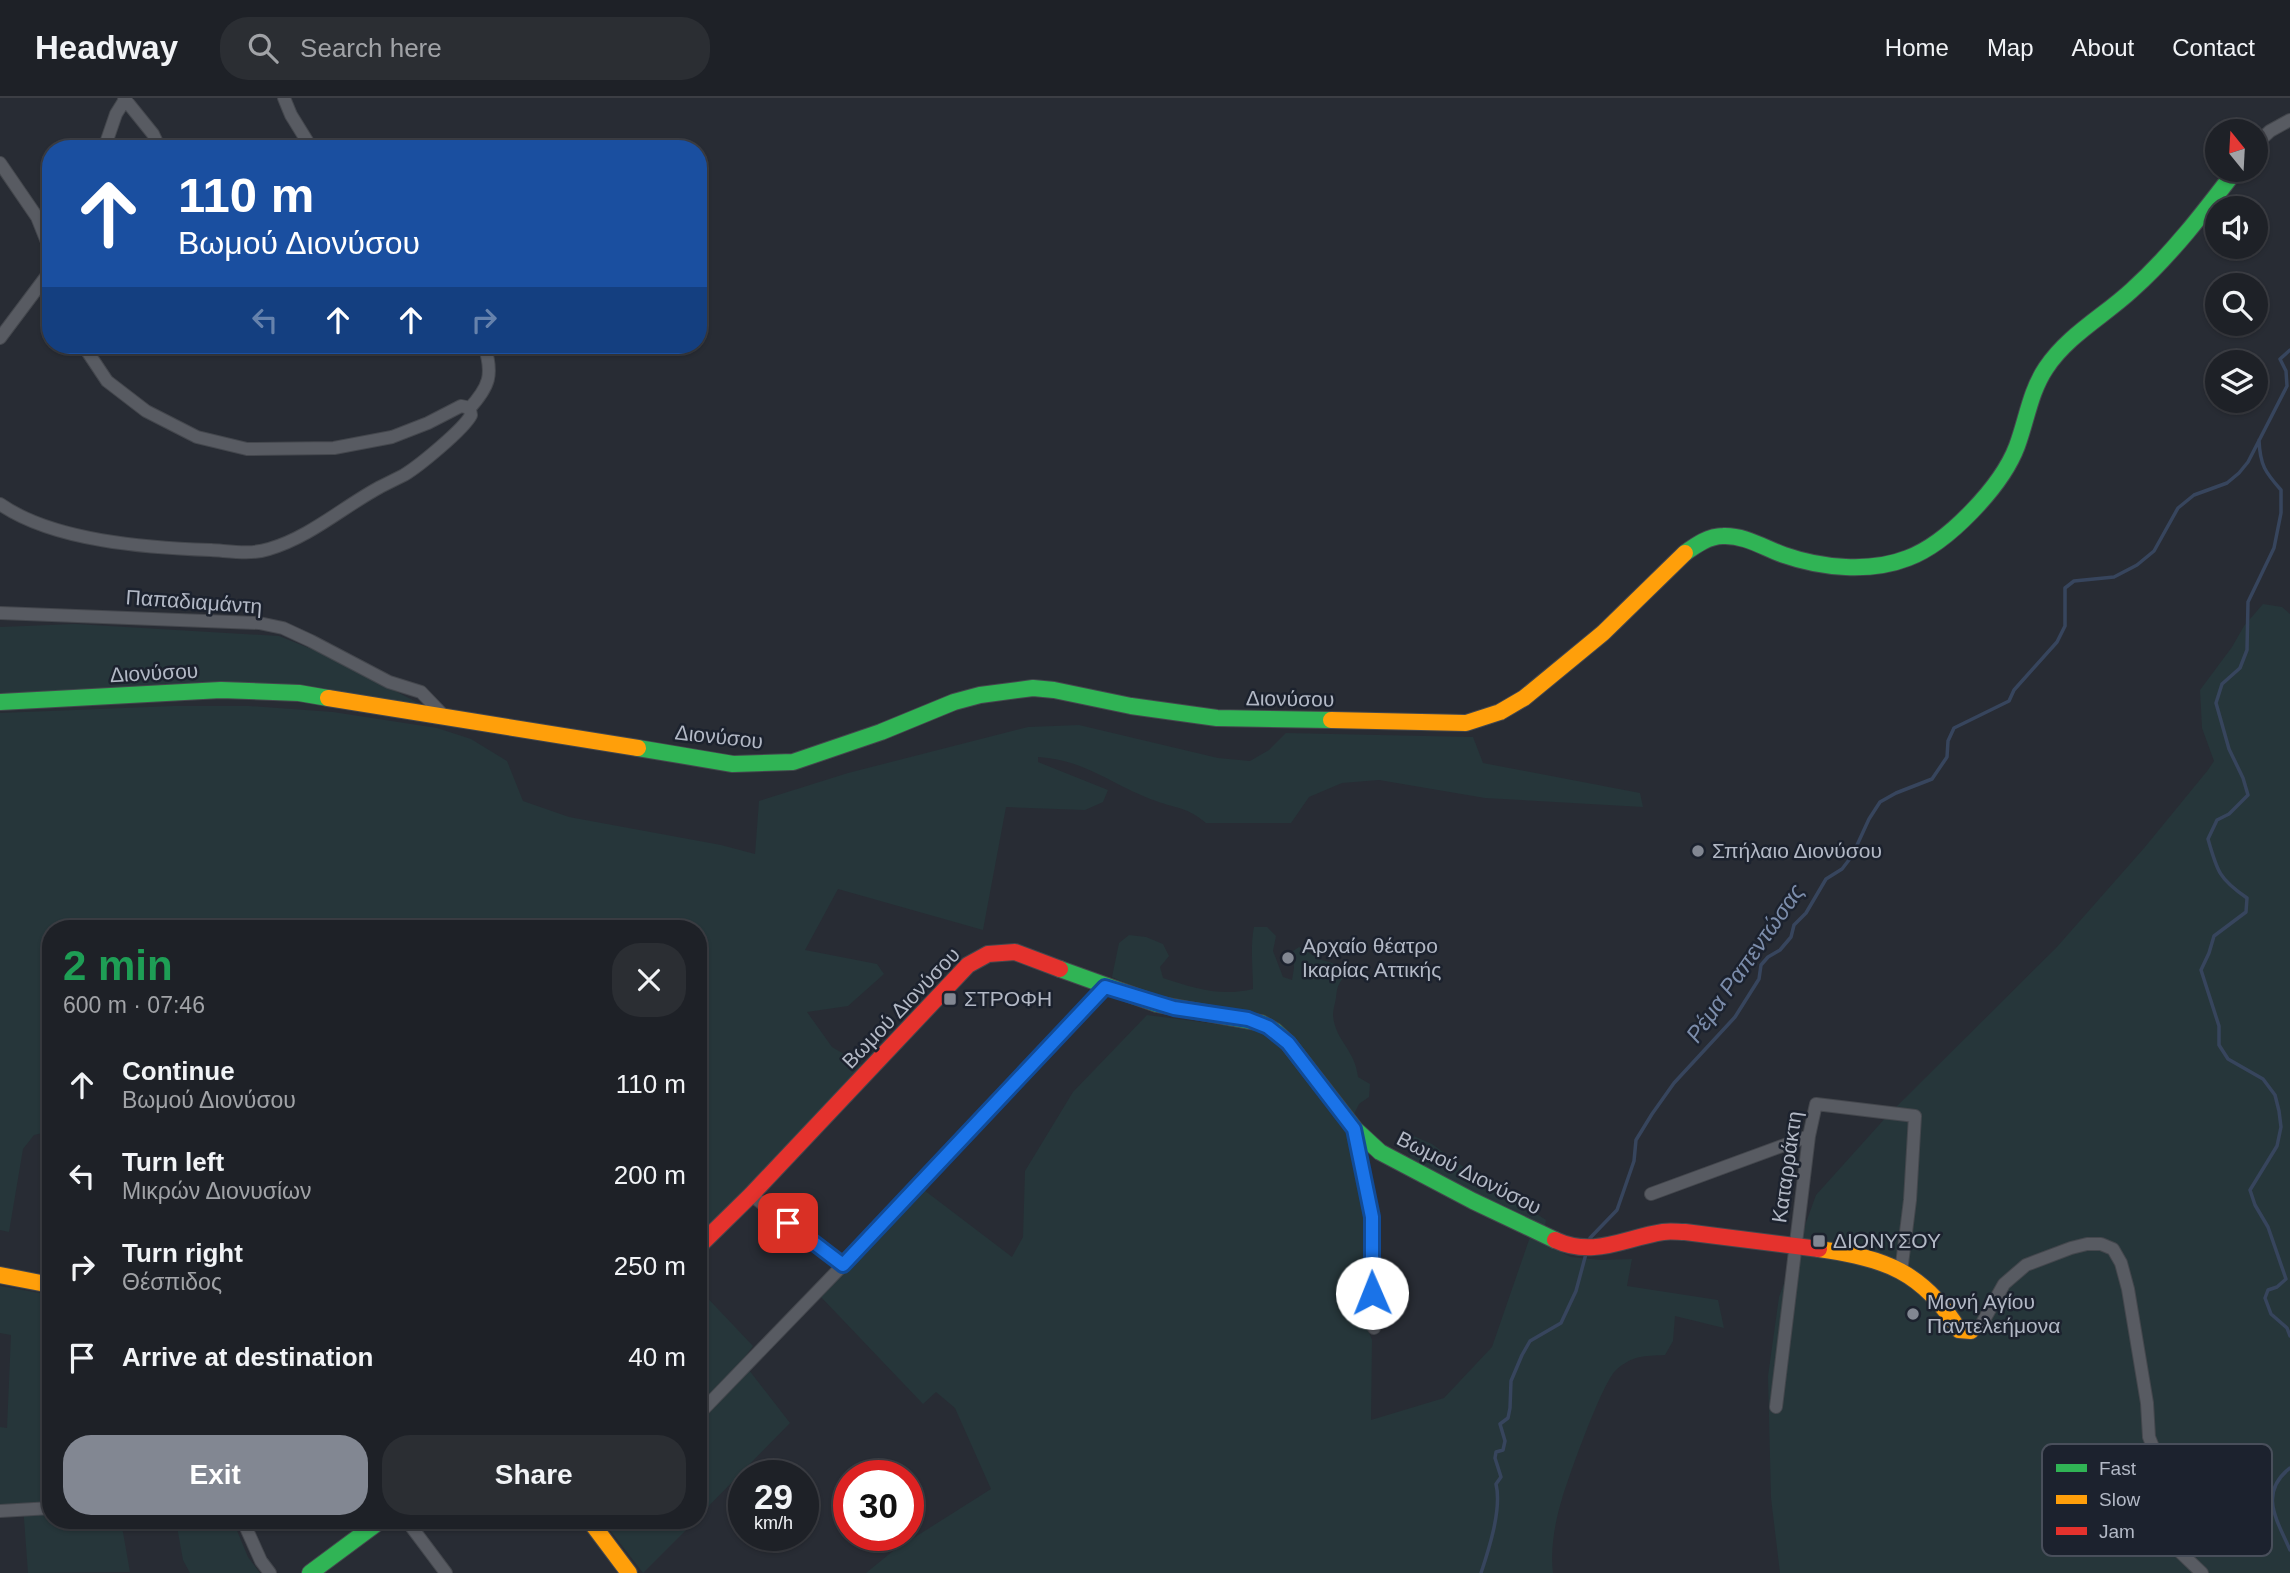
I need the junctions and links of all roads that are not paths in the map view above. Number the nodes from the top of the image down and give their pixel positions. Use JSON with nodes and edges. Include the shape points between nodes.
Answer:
{"nodes":[{"id":1,"x":284,"y":98,"type":"edge"},
{"id":2,"x":125,"y":99,"type":"edge"},
{"id":3,"x":2290,"y":120,"type":"edge"},
{"id":4,"x":2268,"y":133,"type":"edge"},
{"id":5,"x":107,"y":140,"type":"edge"},
{"id":6,"x":156,"y":140,"type":"edge"},
{"id":7,"x":306,"y":140,"type":"edge"},
{"id":8,"x":0,"y":163,"type":"edge"},
{"id":9,"x":2226,"y":182,"type":"edge"},
{"id":10,"x":42,"y":230,"type":"edge"},
{"id":11,"x":42,"y":282,"type":"edge"},
{"id":12,"x":0,"y":338,"type":"edge"},
{"id":13,"x":89,"y":354,"type":"edge"},
{"id":14,"x":487,"y":354,"type":"edge"},
{"id":15,"x":469,"y":409,"type":"junction"},
{"id":16,"x":0,"y":504,"type":"edge"},
{"id":17,"x":0,"y":613,"type":"edge"},
{"id":18,"x":0,"y":702,"type":"edge"},
{"id":19,"x":445,"y":717,"type":"junction"},
{"id":20,"x":1105,"y":987,"type":"junction"},
{"id":21,"x":1354,"y":1129,"type":"junction"},
{"id":22,"x":1809,"y":1136,"type":"junction"},
{"id":23,"x":1651,"y":1194,"type":"dead end"},
{"id":24,"x":751,"y":1195,"type":"junction"},
{"id":25,"x":707,"y":1238,"type":"edge"},
{"id":26,"x":1796,"y":1246,"type":"junction"},
{"id":27,"x":843,"y":1265,"type":"junction"},
{"id":28,"x":1901,"y":1272,"type":"junction"},
{"id":29,"x":0,"y":1275,"type":"edge"},
{"id":30,"x":42,"y":1283,"type":"edge"},
{"id":31,"x":1374,"y":1328,"type":"dead end"},
{"id":32,"x":1971,"y":1331,"type":"joint"},
{"id":33,"x":707,"y":1406,"type":"edge"},
{"id":34,"x":1776,"y":1407,"type":"dead end"},
{"id":35,"x":2152,"y":1444,"type":"edge"},
{"id":36,"x":42,"y":1509,"type":"edge"},
{"id":37,"x":0,"y":1511,"type":"edge"},
{"id":38,"x":247,"y":1529,"type":"edge"},
{"id":39,"x":369,"y":1529,"type":"edge"},
{"id":40,"x":413,"y":1529,"type":"edge"},
{"id":41,"x":596,"y":1529,"type":"edge"},
{"id":42,"x":2184,"y":1556,"type":"edge"},
{"id":43,"x":270,"y":1573,"type":"edge"},
{"id":44,"x":310,"y":1573,"type":"edge"},
{"id":45,"x":446,"y":1573,"type":"edge"},
{"id":46,"x":629,"y":1573,"type":"edge"},
{"id":47,"x":2202,"y":1573,"type":"edge"}],
"edges":[{"from":1,"to":7,"type":"street"},
{"from":2,"to":5,"type":"street"},
{"from":2,"to":6,"type":"street"},
{"from":3,"to":4,"type":"street"},
{"from":8,"to":10,"type":"street"},
{"from":9,"to":19,"type":"street","name":"Διονύσου","via":[[2144,279],[2056,354],[2038,381],[2013,457],[1992,487],[1937,541],[1909,558],[1858,566],[1786,556],[1736,537],[1709,540],[1684,554],[1603,633],[1524,698],[1466,723],[1217,719],[1033,688],[954,702],[793,762],[733,764]]},
{"from":11,"to":12,"type":"street"},
{"from":13,"to":15,"type":"street","via":[[107,381],[146,411],[197,438],[247,449],[334,448],[391,437],[456,408]]},
{"from":14,"to":15,"type":"street","via":[[488,385]]},
{"from":15,"to":16,"type":"street","via":[[470,418],[464,425],[405,474],[290,541],[266,550],[187,549],[94,538],[38,522]]},
{"from":17,"to":19,"type":"street","name":"Παπαδιαμάντη","via":[[260,623],[283,628],[389,682],[421,692]]},
{"from":18,"to":19,"type":"street","name":"Διονύσου","via":[[256,691],[299,693]]},
{"from":20,"to":21,"type":"street","name":"Βωμού Διονύσου","via":[[1174,1008],[1239,1017],[1268,1027],[1288,1043]]},
{"from":20,"to":24,"type":"street","name":"Βωμού Διονύσου","via":[[1014,952],[988,954],[973,961]]},
{"from":20,"to":27,"type":"street"},
{"from":21,"to":26,"type":"street","name":"Βωμού Διονύσου","via":[[1391,1159],[1572,1246],[1602,1248],[1671,1232]]},
{"from":21,"to":31,"type":"street","via":[[1372,1217]]},
{"from":22,"to":23,"type":"street"},
{"from":22,"to":26,"type":"street","name":"Καταρράκτη"},
{"from":22,"to":28,"type":"street","name":"Καταρράκτη","via":[[1816,1104],[1915,1116]]},
{"from":24,"to":25,"type":"street","name":"Βωμού Διονύσου"},
{"from":24,"to":27,"type":"street"},
{"from":26,"to":28,"type":"street","name":"Βωμού Διονύσου","via":[[1854,1253]]},
{"from":26,"to":34,"type":"street","name":"Καταρράκτη"},
{"from":27,"to":33,"type":"street"},
{"from":28,"to":32,"type":"street","name":"Βωμού Διονύσου","via":[[1942,1303],[1959,1331]]},
{"from":29,"to":30,"type":"street"},
{"from":32,"to":35,"type":"street","via":[[1980,1327],[2004,1284],[2026,1265],[2087,1244],[2113,1249],[2122,1263],[2128,1289]]},
{"from":36,"to":37,"type":"street"},
{"from":38,"to":43,"type":"street"},
{"from":39,"to":44,"type":"street"},
{"from":40,"to":45,"type":"street"},
{"from":41,"to":46,"type":"street"},
{"from":42,"to":47,"type":"street"}]}
